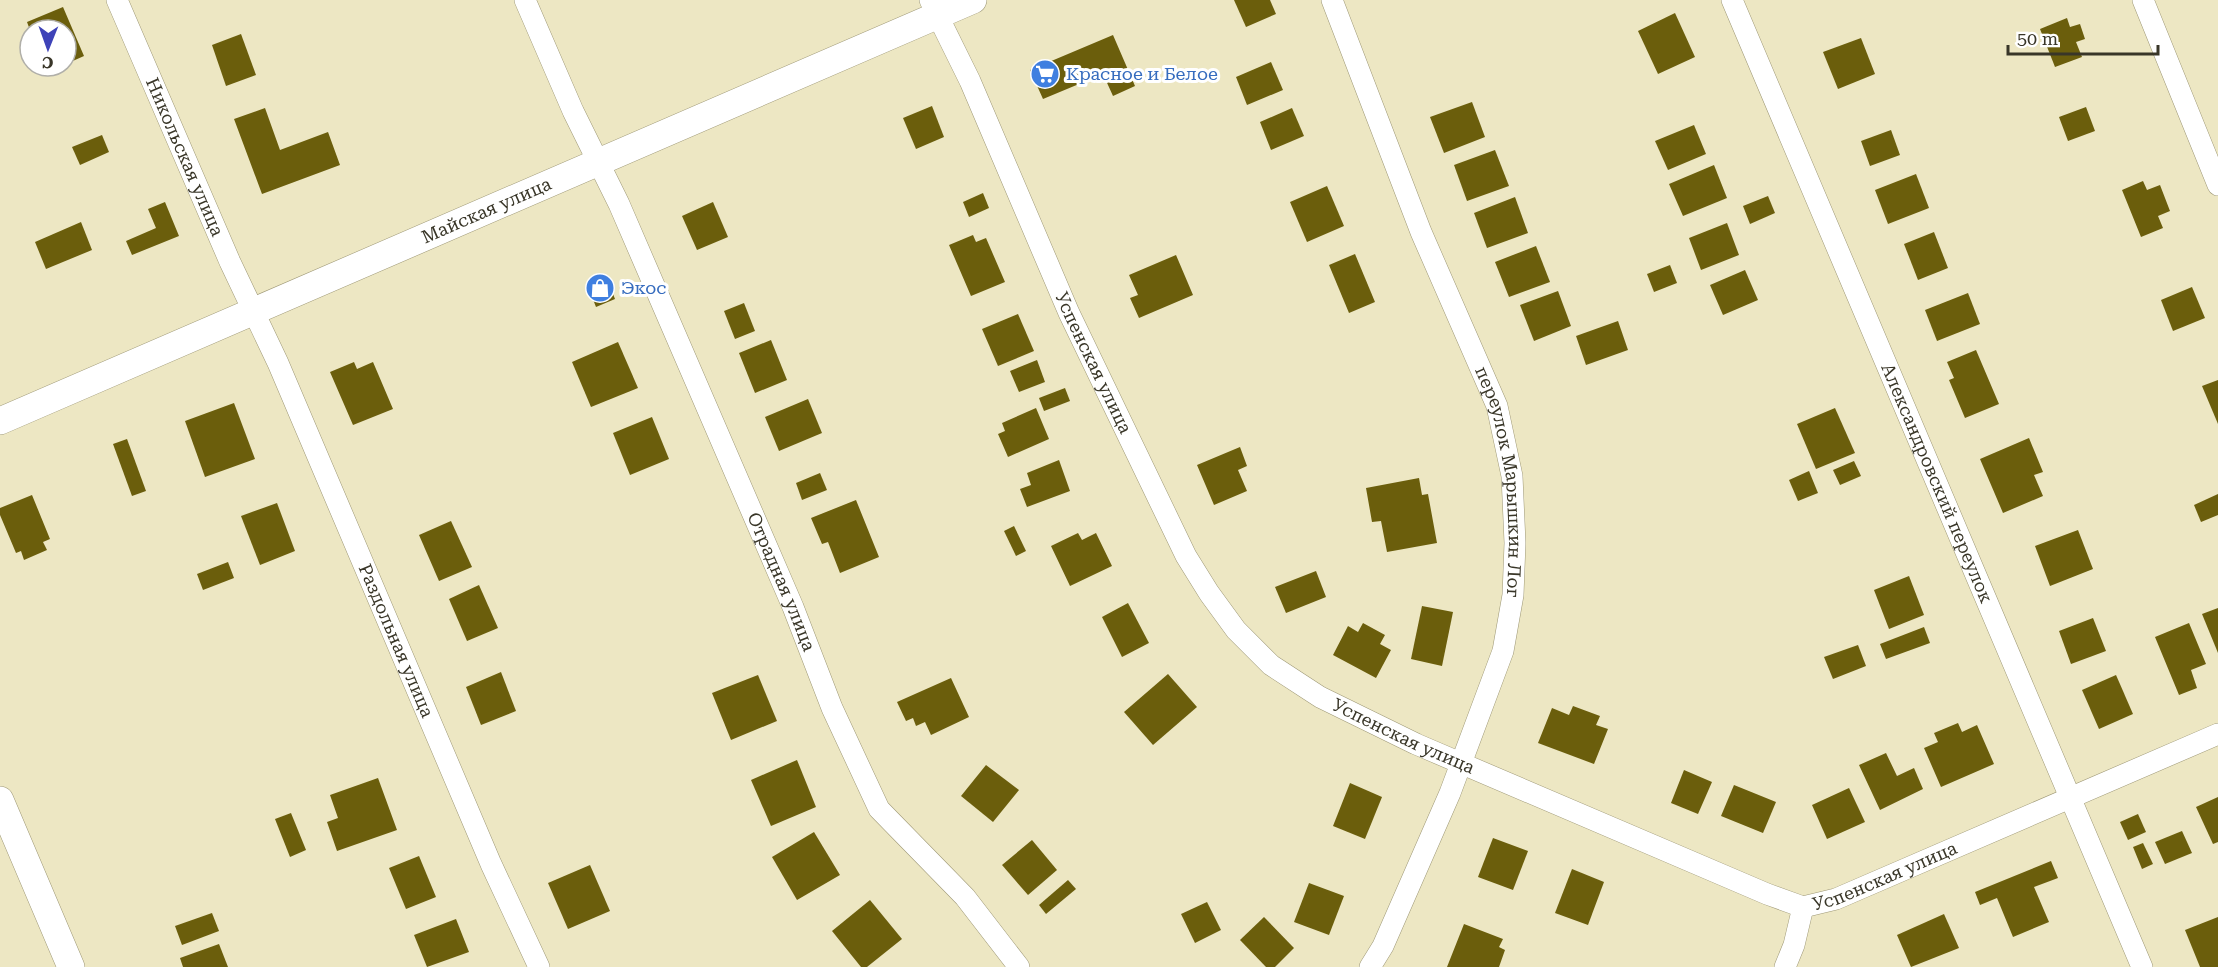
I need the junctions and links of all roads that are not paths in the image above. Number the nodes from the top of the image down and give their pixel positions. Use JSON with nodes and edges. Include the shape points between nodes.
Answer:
{"nodes":[{"id":1,"x":117,"y":0,"type":"edge"},
{"id":2,"x":525,"y":0,"type":"edge"},
{"id":3,"x":973,"y":0,"type":"edge"},
{"id":4,"x":1332,"y":0,"type":"edge"},
{"id":5,"x":1732,"y":0,"type":"edge"},
{"id":6,"x":2143,"y":0,"type":"edge"},
{"id":7,"x":934,"y":8,"type":"edge"},
{"id":8,"x":598,"y":160,"type":"junction"},
{"id":9,"x":2218,"y":185,"type":"edge"},
{"id":10,"x":255,"y":312,"type":"junction"},
{"id":11,"x":0,"y":421,"type":"edge"},
{"id":12,"x":2218,"y":734,"type":"edge"},
{"id":13,"x":1462,"y":763,"type":"junction"},
{"id":14,"x":2070,"y":796,"type":"junction"},
{"id":15,"x":0,"y":800,"type":"edge"},
{"id":16,"x":1803,"y":907,"type":"junction"},
{"id":17,"x":71,"y":967,"type":"edge"},
{"id":18,"x":539,"y":967,"type":"edge"},
{"id":19,"x":1019,"y":967,"type":"edge"},
{"id":20,"x":1370,"y":967,"type":"edge"},
{"id":21,"x":1785,"y":967,"type":"edge"},
{"id":22,"x":2142,"y":967,"type":"edge"}],
"edges":[{"from":1,"to":10,"type":"street","name":"Никольская улица"},
{"from":2,"to":8,"type":"street","name":"Отрадная улица"},
{"from":3,"to":7,"type":"street","name":"Майская улица"},
{"from":4,"to":13,"type":"street","name":"переулок Марышкин Лог","via":[[1421,232],[1497,406],[1512,476],[1513,585],[1503,651]]},
{"from":5,"to":14,"type":"street","name":"Александровский переулок"},
{"from":6,"to":9,"type":"street"},
{"from":7,"to":8,"type":"street","name":"Майская улица"},
{"from":7,"to":13,"type":"street","name":"Успенская улица","via":[[970,81],[1069,313],[1186,556],[1209,593],[1236,630],[1271,665],[1320,697]]},
{"from":8,"to":10,"type":"street","name":"Майская улица"},
{"from":8,"to":19,"type":"street","name":"Отрадная улица","via":[[793,607],[832,708],[879,808],[965,897]]},
{"from":10,"to":11,"type":"street","name":"Майская улица"},
{"from":10,"to":18,"type":"street","name":"Раздольная улица","via":[[491,864]]},
{"from":12,"to":14,"type":"street","name":"Успенская улица"},
{"from":13,"to":16,"type":"street","name":"Успенская улица"},
{"from":13,"to":20,"type":"street","name":"переулок Марышкин Лог","via":[[1383,946]]},
{"from":14,"to":16,"type":"street","name":"Успенская улица","via":[[1836,899]]},
{"from":14,"to":22,"type":"street","name":"Александровский переулок"},
{"from":15,"to":17,"type":"street"},
{"from":16,"to":21,"type":"street"}]}
